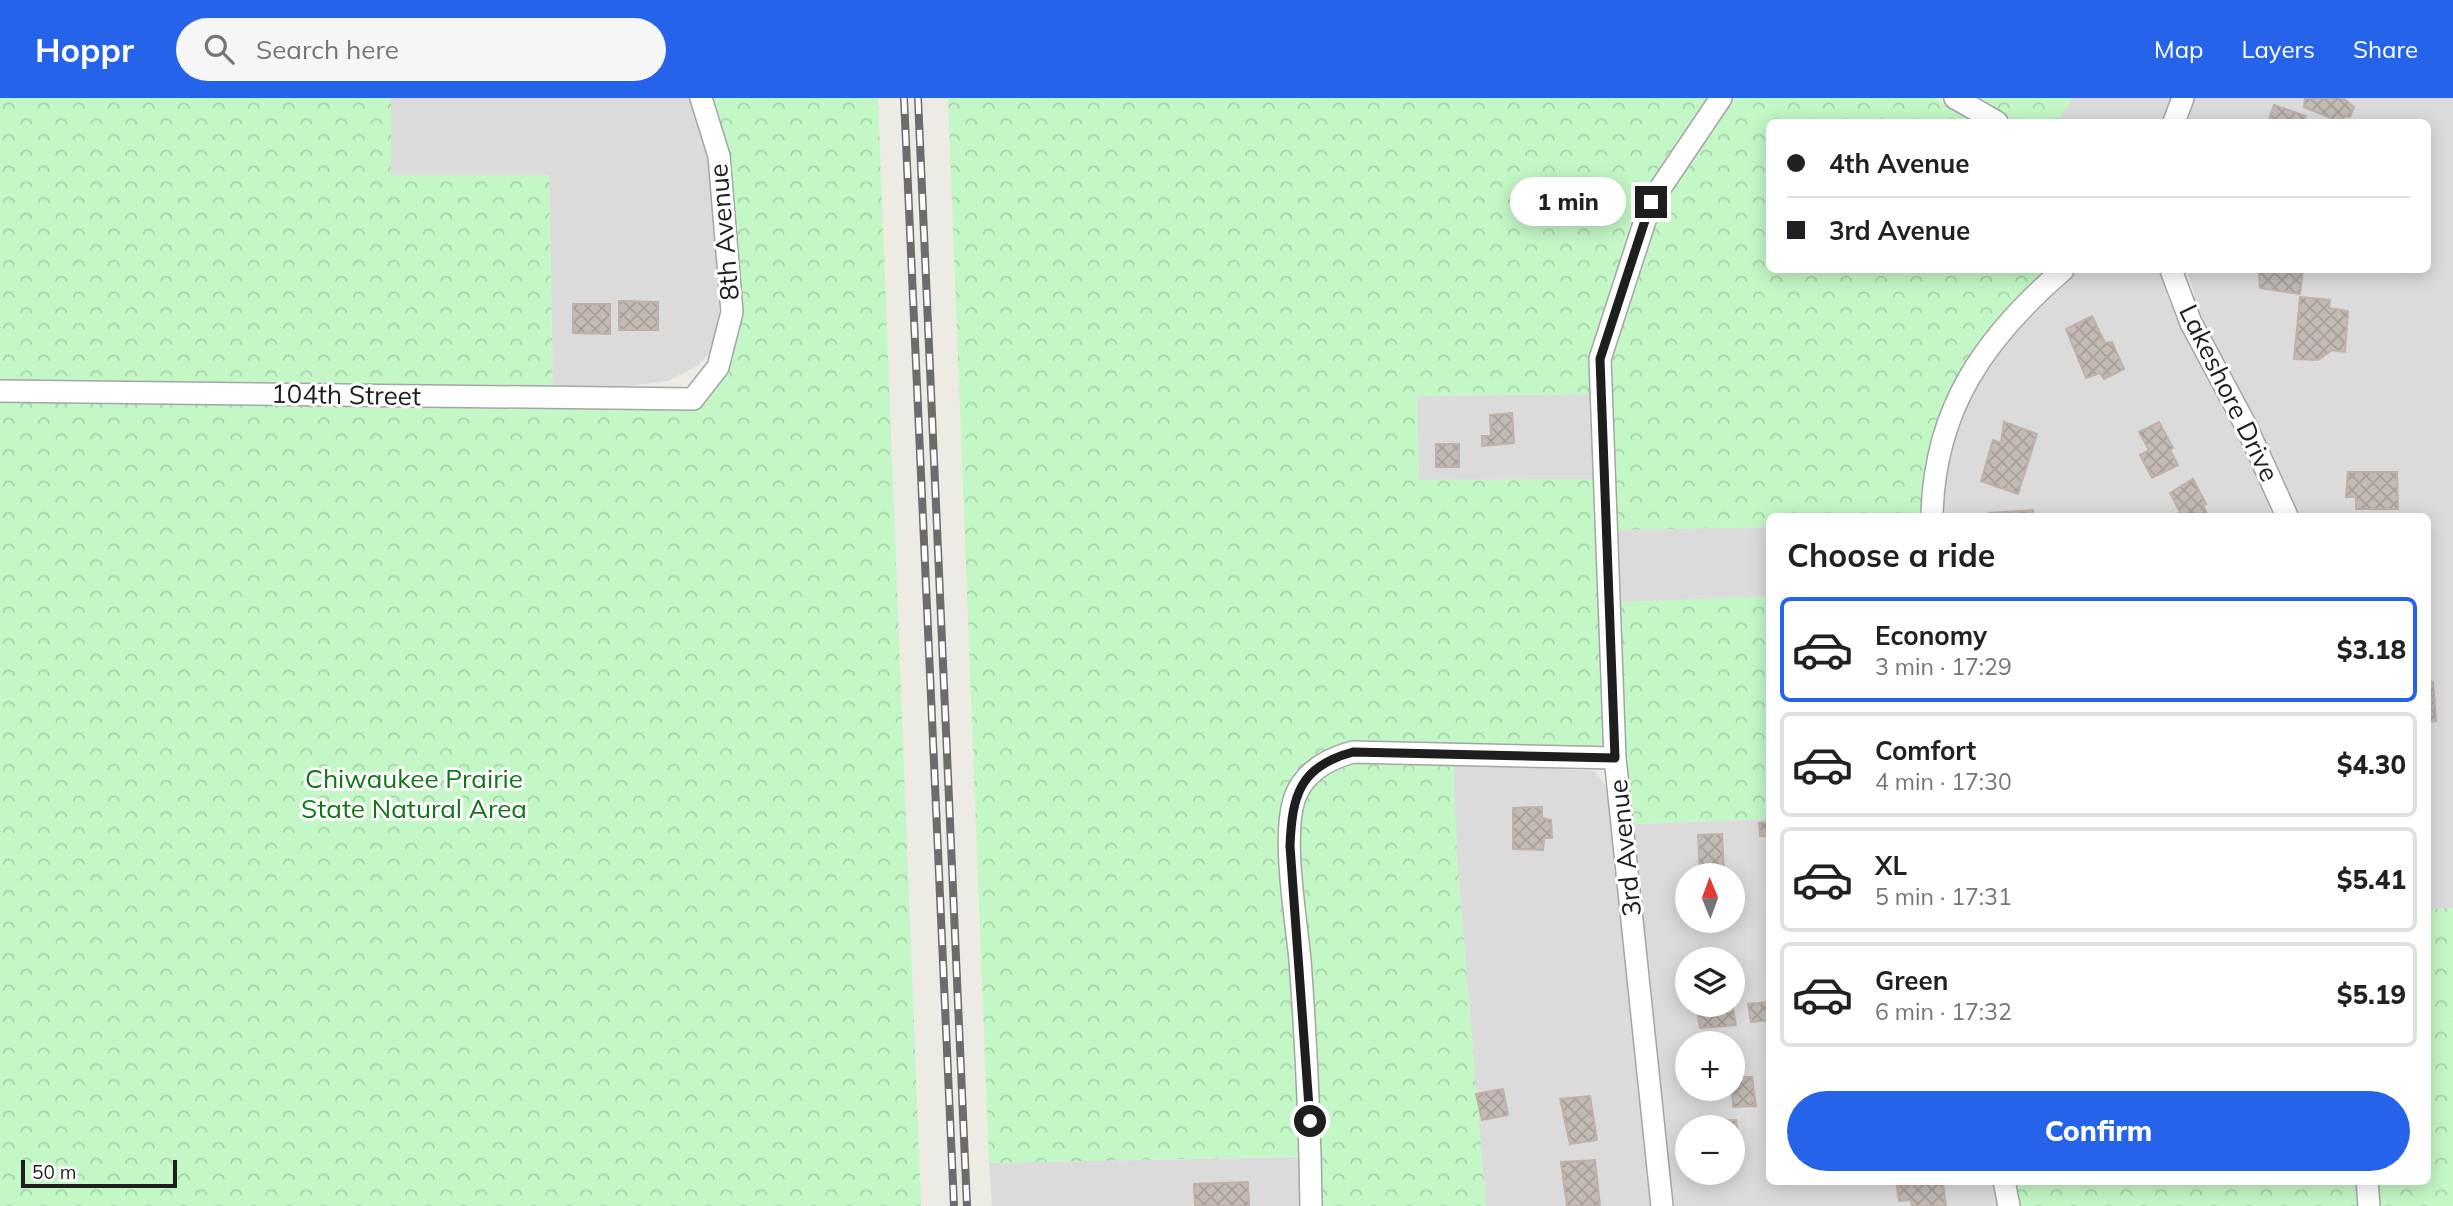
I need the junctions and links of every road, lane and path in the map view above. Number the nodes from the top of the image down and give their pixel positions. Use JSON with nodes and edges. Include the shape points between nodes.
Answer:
{"nodes":[{"id":1,"x":701,"y":98,"type":"edge"},
{"id":2,"x":1721,"y":98,"type":"edge"},
{"id":3,"x":1955,"y":98,"type":"edge"},
{"id":4,"x":2183,"y":98,"type":"edge"},
{"id":5,"x":1992,"y":119,"type":"edge"},
{"id":6,"x":2175,"y":119,"type":"edge"},
{"id":7,"x":2060,"y":273,"type":"edge"},
{"id":8,"x":2172,"y":273,"type":"edge"},
{"id":9,"x":0,"y":391,"type":"edge"},
{"id":10,"x":693,"y":399,"type":"joint"},
{"id":11,"x":1932,"y":513,"type":"edge"},
{"id":12,"x":2286,"y":513,"type":"edge"},
{"id":13,"x":1615,"y":758,"type":"junction"},
{"id":14,"x":2005,"y":1185,"type":"edge"},
{"id":15,"x":2367,"y":1185,"type":"edge"},
{"id":16,"x":1311,"y":1206,"type":"edge"},
{"id":17,"x":1662,"y":1206,"type":"edge"},
{"id":18,"x":2009,"y":1206,"type":"edge"},
{"id":19,"x":2369,"y":1206,"type":"edge"}],
"edges":[{"from":1,"to":10,"type":"street","name":"8th Avenue","via":[[719,156],[732,312],[718,367]]},
{"from":2,"to":13,"type":"street","name":"3rd Avenue","via":[[1651,202],[1600,359]]},
{"from":3,"to":5,"type":"street"},
{"from":4,"to":6,"type":"street"},
{"from":7,"to":11,"type":"street","via":[[2026,302],[1974,366],[1946,427]]},
{"from":8,"to":12,"type":"street","name":"Lakeshore Drive","via":[[2191,323]]},
{"from":9,"to":10,"type":"street","name":"104th Street"},
{"from":13,"to":16,"type":"street","via":[[1353,752],[1321,764],[1308,775],[1293,802],[1290,846],[1309,1079]]},
{"from":13,"to":17,"type":"street","name":"3rd Avenue"},
{"from":14,"to":18,"type":"street"},
{"from":15,"to":19,"type":"street"}]}
